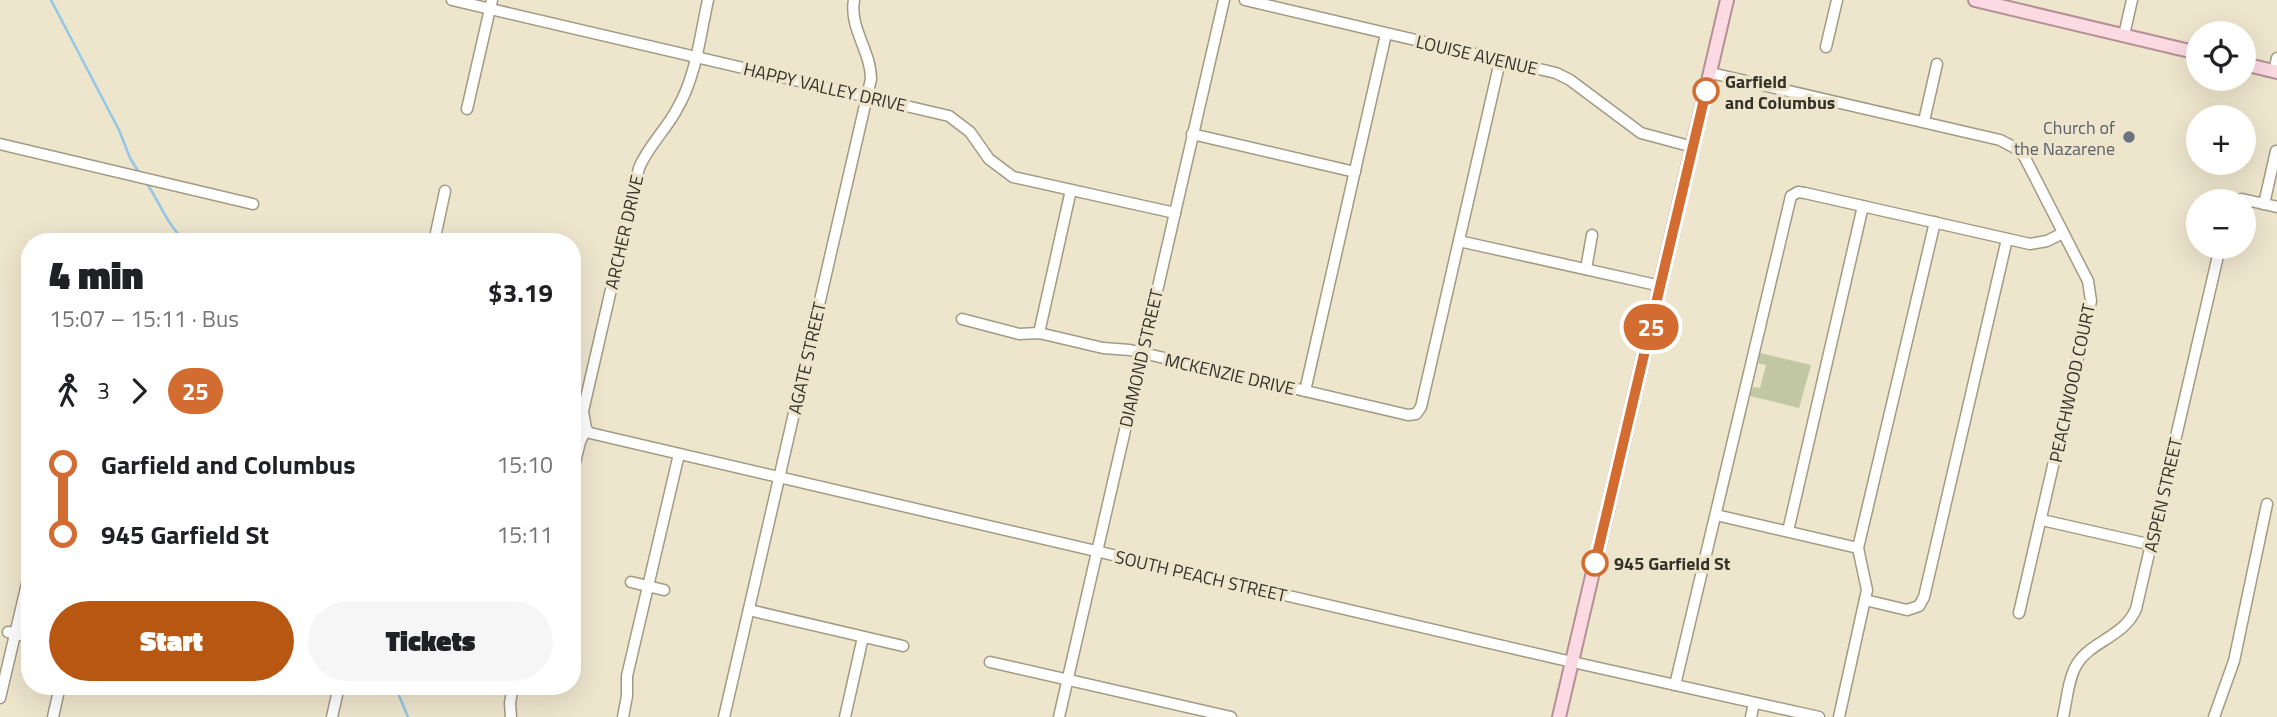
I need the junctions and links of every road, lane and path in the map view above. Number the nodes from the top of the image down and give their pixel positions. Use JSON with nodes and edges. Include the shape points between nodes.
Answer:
{"nodes":[{"id":1,"x":452,"y":0,"type":"edge"},
{"id":2,"x":708,"y":0,"type":"edge"},
{"id":3,"x":854,"y":0,"type":"edge"},
{"id":4,"x":1224,"y":0,"type":"edge"},
{"id":5,"x":1245,"y":0,"type":"edge"},
{"id":6,"x":1727,"y":0,"type":"edge"},
{"id":7,"x":1837,"y":0,"type":"edge"},
{"id":8,"x":1975,"y":0,"type":"edge"},
{"id":9,"x":2132,"y":0,"type":"edge"},
{"id":10,"x":491,"y":4,"type":"edge"},
{"id":11,"x":2015,"y":5,"type":"edge"},
{"id":12,"x":1387,"y":34,"type":"junction"},
{"id":13,"x":2124,"y":35,"type":"junction"},
{"id":14,"x":1826,"y":47,"type":"dead end"},
{"id":15,"x":2186,"y":50,"type":"edge"},
{"id":16,"x":695,"y":57,"type":"junction"},
{"id":17,"x":1500,"y":61,"type":"junction"},
{"id":18,"x":1937,"y":65,"type":"dead end"},
{"id":19,"x":2256,"y":65,"type":"edge"},
{"id":20,"x":2276,"y":67,"type":"edge"},
{"id":21,"x":1710,"y":73,"type":"junction"},
{"id":22,"x":867,"y":97,"type":"junction"},
{"id":23,"x":467,"y":109,"type":"dead end"},
{"id":24,"x":1924,"y":121,"type":"junction"},
{"id":25,"x":1192,"y":134,"type":"junction"},
{"id":26,"x":0,"y":144,"type":"edge"},
{"id":27,"x":1693,"y":147,"type":"junction"},
{"id":28,"x":2276,"y":151,"type":"edge"},
{"id":29,"x":1355,"y":172,"type":"junction"},
{"id":30,"x":1072,"y":190,"type":"junction"},
{"id":31,"x":445,"y":191,"type":"dead end"},
{"id":32,"x":2256,"y":202,"type":"edge"},
{"id":33,"x":253,"y":204,"type":"dead end"},
{"id":34,"x":2264,"y":204,"type":"junction"},
{"id":35,"x":1863,"y":206,"type":"junction"},
{"id":36,"x":2277,"y":207,"type":"edge"},
{"id":37,"x":1174,"y":213,"type":"junction"},
{"id":38,"x":1935,"y":222,"type":"junction"},
{"id":39,"x":436,"y":233,"type":"edge"},
{"id":40,"x":2063,"y":233,"type":"junction"},
{"id":41,"x":1592,"y":235,"type":"dead end"},
{"id":42,"x":2007,"y":239,"type":"junction"},
{"id":43,"x":1459,"y":241,"type":"junction"},
{"id":44,"x":2217,"y":259,"type":"edge"},
{"id":45,"x":1586,"y":269,"type":"junction"},
{"id":46,"x":1661,"y":286,"type":"junction"},
{"id":47,"x":962,"y":319,"type":"dead end"},
{"id":48,"x":1039,"y":333,"type":"junction"},
{"id":49,"x":1142,"y":353,"type":"junction"},
{"id":50,"x":1305,"y":391,"type":"junction"},
{"id":51,"x":586,"y":429,"type":"junction"},
{"id":52,"x":581,"y":440,"type":"edge"},
{"id":53,"x":679,"y":454,"type":"junction"},
{"id":54,"x":780,"y":478,"type":"junction"},
{"id":55,"x":2267,"y":504,"type":"dead end"},
{"id":56,"x":1716,"y":515,"type":"junction"},
{"id":57,"x":2042,"y":520,"type":"junction"},
{"id":58,"x":1788,"y":531,"type":"junction"},
{"id":59,"x":2151,"y":545,"type":"junction"},
{"id":60,"x":1858,"y":548,"type":"junction"},
{"id":61,"x":1096,"y":551,"type":"junction"},
{"id":62,"x":631,"y":582,"type":"dead end"},
{"id":63,"x":648,"y":586,"type":"junction"},
{"id":64,"x":664,"y":590,"type":"dead end"},
{"id":65,"x":1865,"y":600,"type":"junction"},
{"id":66,"x":21,"y":602,"type":"edge"},
{"id":67,"x":749,"y":610,"type":"junction"},
{"id":68,"x":2019,"y":613,"type":"dead end"},
{"id":69,"x":12,"y":633,"type":"junction"},
{"id":70,"x":21,"y":635,"type":"edge"},
{"id":71,"x":863,"y":637,"type":"junction"},
{"id":72,"x":903,"y":646,"type":"dead end"},
{"id":73,"x":990,"y":662,"type":"dead end"},
{"id":74,"x":1571,"y":662,"type":"junction"},
{"id":75,"x":1068,"y":680,"type":"junction"},
{"id":76,"x":1675,"y":685,"type":"junction"},
{"id":77,"x":58,"y":695,"type":"edge"},
{"id":78,"x":337,"y":695,"type":"edge"},
{"id":79,"x":511,"y":695,"type":"edge"},
{"id":80,"x":0,"y":698,"type":"edge"},
{"id":81,"x":1754,"y":703,"type":"junction"},
{"id":82,"x":53,"y":717,"type":"edge"},
{"id":83,"x":332,"y":717,"type":"edge"},
{"id":84,"x":512,"y":717,"type":"edge"},
{"id":85,"x":623,"y":717,"type":"edge"},
{"id":86,"x":723,"y":717,"type":"edge"},
{"id":87,"x":845,"y":717,"type":"edge"},
{"id":88,"x":1059,"y":717,"type":"edge"},
{"id":89,"x":1231,"y":717,"type":"edge"},
{"id":90,"x":1559,"y":717,"type":"edge"},
{"id":91,"x":1751,"y":717,"type":"edge"},
{"id":92,"x":1819,"y":717,"type":"edge"},
{"id":93,"x":1839,"y":717,"type":"edge"},
{"id":94,"x":2063,"y":717,"type":"edge"},
{"id":95,"x":2214,"y":717,"type":"edge"}],
"edges":[{"from":1,"to":10,"type":"street","name":"HAPPY VALLEY DRIVE"},
{"from":2,"to":16,"type":"street","name":"ARCHER DRIVE"},
{"from":3,"to":22,"type":"street","name":"AGATE STREET","via":[[853,15],[870,63]]},
{"from":4,"to":25,"type":"street","name":"DIAMOND STREET"},
{"from":5,"to":12,"type":"street","name":"LOUISE AVENUE"},
{"from":6,"to":21,"type":"main road"},
{"from":7,"to":14,"type":"street"},
{"from":8,"to":11,"type":"main road"},
{"from":9,"to":13,"type":"street"},
{"from":10,"to":16,"type":"street","name":"HAPPY VALLEY DRIVE"},
{"from":10,"to":23,"type":"street"},
{"from":11,"to":13,"type":"main road"},
{"from":12,"to":17,"type":"street","name":"LOUISE AVENUE"},
{"from":12,"to":29,"type":"street"},
{"from":13,"to":15,"type":"main road"},
{"from":16,"to":22,"type":"street","name":"HAPPY VALLEY DRIVE"},
{"from":16,"to":51,"type":"street","name":"ARCHER DRIVE","via":[[678,108],[639,168],[583,411]]},
{"from":17,"to":27,"type":"street","name":"LOUISE AVENUE","via":[[1564,76],[1642,133]]},
{"from":17,"to":43,"type":"street"},
{"from":18,"to":24,"type":"street"},
{"from":19,"to":20,"type":"main road"},
{"from":21,"to":24,"type":"street","name":"PEACHWOOD COURT"},
{"from":21,"to":27,"type":"main road"},
{"from":22,"to":30,"type":"street","name":"HAPPY VALLEY DRIVE","via":[[949,116],[970,132],[989,159],[1013,177]]},
{"from":22,"to":54,"type":"street","name":"AGATE STREET"},
{"from":24,"to":40,"type":"street","name":"PEACHWOOD COURT","via":[[2000,140],[2019,150]]},
{"from":25,"to":29,"type":"street"},
{"from":25,"to":37,"type":"street","name":"DIAMOND STREET"},
{"from":26,"to":33,"type":"street"},
{"from":27,"to":46,"type":"main road"},
{"from":28,"to":34,"type":"street"},
{"from":29,"to":50,"type":"street"},
{"from":30,"to":37,"type":"street","name":"HAPPY VALLEY DRIVE"},
{"from":30,"to":48,"type":"street"},
{"from":31,"to":39,"type":"street"},
{"from":32,"to":34,"type":"street"},
{"from":34,"to":36,"type":"street"},
{"from":35,"to":38,"type":"street"},
{"from":35,"to":56,"type":"street","via":[[1798,192],[1791,196]]},
{"from":35,"to":58,"type":"street"},
{"from":37,"to":49,"type":"street","name":"DIAMOND STREET"},
{"from":38,"to":42,"type":"street"},
{"from":38,"to":60,"type":"street"},
{"from":40,"to":42,"type":"street","via":[[2039,244]]},
{"from":40,"to":57,"type":"street","name":"PEACHWOOD COURT","via":[[2088,281],[2091,300]]},
{"from":41,"to":45,"type":"street"},
{"from":42,"to":65,"type":"street","via":[[1922,603],[1907,610]]},
{"from":43,"to":45,"type":"street"},
{"from":43,"to":50,"type":"street","name":"MCKENZIE DRIVE","via":[[1416,414]]},
{"from":44,"to":59,"type":"street","name":"ASPEN STREET"},
{"from":45,"to":46,"type":"street"},
{"from":46,"to":74,"type":"main road"},
{"from":47,"to":48,"type":"street","name":"MCKENZIE DRIVE","via":[[1018,334]]},
{"from":48,"to":49,"type":"street","name":"MCKENZIE DRIVE"},
{"from":49,"to":50,"type":"street","name":"MCKENZIE DRIVE"},
{"from":49,"to":61,"type":"street","name":"DIAMOND STREET"},
{"from":51,"to":52,"type":"street","name":"ARCHER DRIVE"},
{"from":51,"to":53,"type":"street","name":"SOUTH PEACH STREET"},
{"from":53,"to":54,"type":"street","name":"SOUTH PEACH STREET"},
{"from":53,"to":63,"type":"street"},
{"from":54,"to":61,"type":"street","name":"SOUTH PEACH STREET"},
{"from":54,"to":67,"type":"street","name":"AGATE STREET"},
{"from":55,"to":95,"type":"street","via":[[2234,661]]},
{"from":56,"to":58,"type":"street"},
{"from":56,"to":76,"type":"street"},
{"from":57,"to":59,"type":"street"},
{"from":57,"to":68,"type":"street","name":"PEACHWOOD COURT"},
{"from":58,"to":60,"type":"street"},
{"from":59,"to":94,"type":"street","name":"ASPEN STREET","via":[[2132,618],[2077,663]]},
{"from":60,"to":65,"type":"street"},
{"from":61,"to":74,"type":"street","name":"SOUTH PEACH STREET"},
{"from":61,"to":75,"type":"street","name":"DIAMOND STREET"},
{"from":62,"to":63,"type":"street"},
{"from":63,"to":64,"type":"street"},
{"from":63,"to":85,"type":"street","via":[[627,676]]},
{"from":65,"to":93,"type":"street"},
{"from":66,"to":69,"type":"street"},
{"from":67,"to":71,"type":"street"},
{"from":67,"to":86,"type":"street","name":"AGATE STREET"},
{"from":69,"to":70,"type":"street"},
{"from":69,"to":80,"type":"street"},
{"from":71,"to":72,"type":"street"},
{"from":71,"to":87,"type":"street"},
{"from":73,"to":75,"type":"street"},
{"from":74,"to":76,"type":"street","name":"SOUTH PEACH STREET"},
{"from":74,"to":90,"type":"main road"},
{"from":75,"to":88,"type":"street","name":"DIAMOND STREET"},
{"from":75,"to":89,"type":"street"},
{"from":76,"to":81,"type":"street","name":"SOUTH PEACH STREET"},
{"from":77,"to":82,"type":"street"},
{"from":78,"to":83,"type":"street"},
{"from":79,"to":84,"type":"street"},
{"from":81,"to":91,"type":"street"},
{"from":81,"to":92,"type":"street","name":"SOUTH PEACH STREET"}]}
